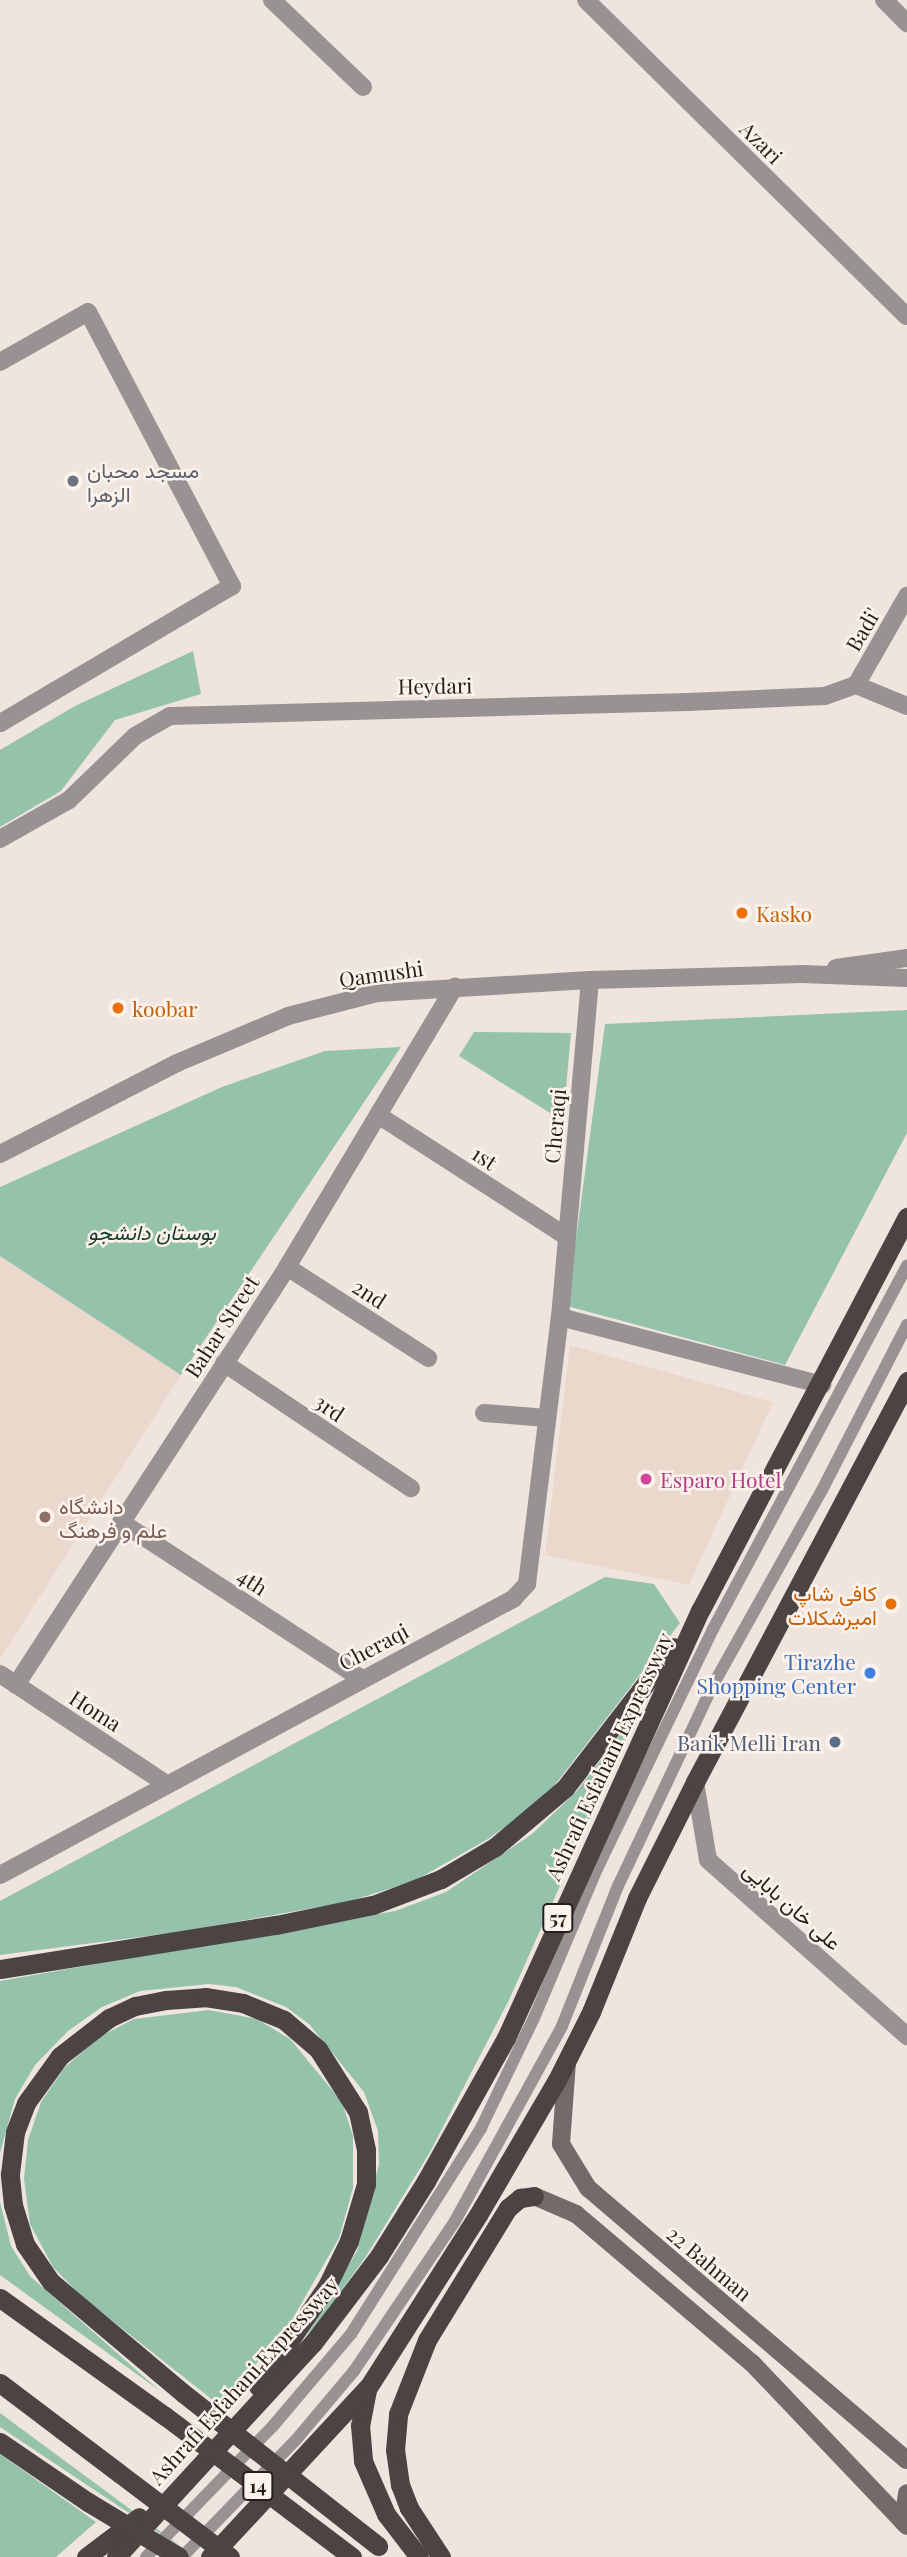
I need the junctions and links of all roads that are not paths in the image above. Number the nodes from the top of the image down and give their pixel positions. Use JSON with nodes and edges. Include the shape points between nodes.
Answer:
{"nodes":[{"id":1,"x":272,"y":0,"type":"edge"},
{"id":2,"x":586,"y":0,"type":"edge"},
{"id":3,"x":363,"y":87,"type":"dead end"},
{"id":4,"x":907,"y":316,"type":"edge"},
{"id":5,"x":0,"y":362,"type":"edge"},
{"id":6,"x":907,"y":596,"type":"edge"},
{"id":7,"x":856,"y":685,"type":"junction"},
{"id":8,"x":907,"y":706,"type":"edge"},
{"id":9,"x":0,"y":723,"type":"edge"},
{"id":10,"x":0,"y":839,"type":"edge"},
{"id":11,"x":907,"y":958,"type":"edge"},
{"id":12,"x":802,"y":974,"type":"junction"},
{"id":13,"x":907,"y":978,"type":"edge"},
{"id":14,"x":590,"y":980,"type":"junction"},
{"id":15,"x":455,"y":986,"type":"junction"},
{"id":16,"x":378,"y":1115,"type":"junction"},
{"id":17,"x":0,"y":1154,"type":"edge"},
{"id":18,"x":907,"y":1217,"type":"edge"},
{"id":19,"x":567,"y":1237,"type":"junction"},
{"id":20,"x":907,"y":1265,"type":"edge"},
{"id":21,"x":287,"y":1267,"type":"junction"},
{"id":22,"x":560,"y":1317,"type":"junction"},
{"id":23,"x":907,"y":1325,"type":"edge"},
{"id":24,"x":428,"y":1358,"type":"dead end"},
{"id":25,"x":224,"y":1363,"type":"junction"},
{"id":26,"x":907,"y":1381,"type":"edge"},
{"id":27,"x":822,"y":1385,"type":"junction"},
{"id":28,"x":484,"y":1413,"type":"dead end"},
{"id":29,"x":547,"y":1418,"type":"junction"},
{"id":30,"x":411,"y":1488,"type":"dead end"},
{"id":31,"x":121,"y":1522,"type":"junction"},
{"id":32,"x":702,"y":1609,"type":"junction"},
{"id":33,"x":0,"y":1674,"type":"edge"},
{"id":34,"x":360,"y":1678,"type":"junction"},
{"id":35,"x":16,"y":1685,"type":"junction"},
{"id":36,"x":695,"y":1782,"type":"junction"},
{"id":37,"x":166,"y":1784,"type":"junction"},
{"id":38,"x":0,"y":1875,"type":"edge"},
{"id":39,"x":0,"y":1969,"type":"edge"},
{"id":40,"x":907,"y":2036,"type":"edge"},
{"id":41,"x":567,"y":2060,"type":"junction"},
{"id":42,"x":534,"y":2196,"type":"joint"},
{"id":43,"x":0,"y":2298,"type":"edge"},
{"id":44,"x":0,"y":2383,"type":"edge"},
{"id":45,"x":369,"y":2386,"type":"junction"},
{"id":46,"x":0,"y":2442,"type":"edge"},
{"id":47,"x":213,"y":2450,"type":"junction"},
{"id":48,"x":907,"y":2460,"type":"edge"},
{"id":49,"x":173,"y":2491,"type":"junction"},
{"id":50,"x":907,"y":2493,"type":"edge"},
{"id":51,"x":906,"y":2524,"type":"edge"},
{"id":52,"x":384,"y":2551,"type":"edge"},
{"id":53,"x":86,"y":2557,"type":"edge"},
{"id":54,"x":116,"y":2557,"type":"edge"},
{"id":55,"x":146,"y":2557,"type":"edge"},
{"id":56,"x":181,"y":2557,"type":"edge"},
{"id":57,"x":210,"y":2557,"type":"edge"},
{"id":58,"x":230,"y":2557,"type":"edge"},
{"id":59,"x":352,"y":2557,"type":"edge"},
{"id":60,"x":419,"y":2557,"type":"edge"},
{"id":61,"x":441,"y":2557,"type":"edge"}],
"edges":[{"from":1,"to":3,"type":"street"},
{"from":2,"to":4,"type":"street","name":"Azari"},
{"from":5,"to":9,"type":"street","via":[[88,312],[232,586]]},
{"from":6,"to":7,"type":"street","name":"Badi'"},
{"from":7,"to":8,"type":"street"},
{"from":7,"to":10,"type":"street","name":"Heydari","via":[[825,696],[716,701],[170,716],[135,736],[69,800]]},
{"from":11,"to":12,"type":"street"},
{"from":12,"to":13,"type":"street"},
{"from":12,"to":14,"type":"street","name":"Qamushi"},
{"from":14,"to":15,"type":"street","name":"Qamushi"},
{"from":14,"to":19,"type":"street","name":"Cheraqi"},
{"from":15,"to":16,"type":"street","name":"Bahar Street"},
{"from":15,"to":17,"type":"street","name":"Qamushi","via":[[377,993],[288,1016],[177,1063]]},
{"from":16,"to":19,"type":"street","name":"1st"},
{"from":16,"to":21,"type":"street","name":"Bahar Street"},
{"from":18,"to":27,"type":"highway","name":"Ashrafi Esfahani Expressway","number":"57"},
{"from":19,"to":22,"type":"street","name":"Cheraqi"},
{"from":20,"to":55,"type":"lane","via":[[713,1629],[597,1869],[481,2128],[351,2334],[273,2426]]},
{"from":21,"to":24,"type":"street","name":"2nd"},
{"from":21,"to":25,"type":"street","name":"Bahar Street"},
{"from":22,"to":27,"type":"street"},
{"from":22,"to":29,"type":"street","name":"Cheraqi"},
{"from":23,"to":56,"type":"lane","via":[[821,1492],[713,1685],[618,1886],[562,2026],[456,2221],[354,2371],[295,2441]]},
{"from":25,"to":30,"type":"street","name":"3rd"},
{"from":25,"to":31,"type":"street","name":"Bahar Street"},
{"from":26,"to":36,"type":"highway"},
{"from":27,"to":32,"type":"highway","name":"Ashrafi Esfahani Expressway","number":"57"},
{"from":28,"to":29,"type":"street"},
{"from":29,"to":34,"type":"street","name":"Cheraqi","via":[[527,1584],[513,1599]]},
{"from":31,"to":34,"type":"street","name":"4th"},
{"from":31,"to":35,"type":"street","name":"Bahar Street"},
{"from":32,"to":39,"type":"highway","via":[[565,1788],[495,1847],[442,1879],[373,1905],[300,1920]]},
{"from":32,"to":47,"type":"highway","name":"Ashrafi Esfahani Expressway","number":"57","via":[[506,2038],[426,2181],[350,2296]]},
{"from":33,"to":35,"type":"street","name":"Homa"},
{"from":34,"to":37,"type":"street","name":"Cheraqi"},
{"from":35,"to":37,"type":"street","name":"Homa"},
{"from":36,"to":40,"type":"street","name":"علی خان بابایی","via":[[708,1860]]},
{"from":36,"to":41,"type":"highway","via":[[637,1898]]},
{"from":37,"to":38,"type":"street","name":"Cheraqi"},
{"from":41,"to":45,"type":"highway","via":[[472,2225]]},
{"from":41,"to":48,"type":"main road","name":"22 Bahman","via":[[561,2144],[588,2188]]},
{"from":42,"to":51,"type":"main road","via":[[576,2214],[752,2363]]},
{"from":42,"to":61,"type":"highway","via":[[520,2198],[508,2208],[427,2340],[398,2414],[395,2450],[400,2485],[409,2508]]},
{"from":43,"to":59,"type":"highway","number":"14","bridge":true},
{"from":44,"to":58,"type":"highway","bridge":true},
{"from":45,"to":57,"type":"highway"},
{"from":45,"to":60,"type":"highway","via":[[360,2425],[363,2461],[386,2514]]},
{"from":46,"to":56,"type":"highway","bridge":true},
{"from":47,"to":49,"type":"highway","name":"Ashrafi Esfahani Expressway","number":"57"},
{"from":47,"to":52,"type":"highway","bridge":true,"via":[[327,2286],[360,2208],[366,2150],[358,2112],[318,2049],[284,2020],[243,2003],[205,1997],[135,2006],[109,2018],[60,2056],[26,2103],[15,2132],[10,2174],[13,2205],[25,2244],[51,2282],[183,2393]]},
{"from":49,"to":53,"type":"highway"},
{"from":49,"to":54,"type":"highway","name":"Ashrafi Esfahani Expressway","number":"57"},
{"from":50,"to":51,"type":"main road"}]}
